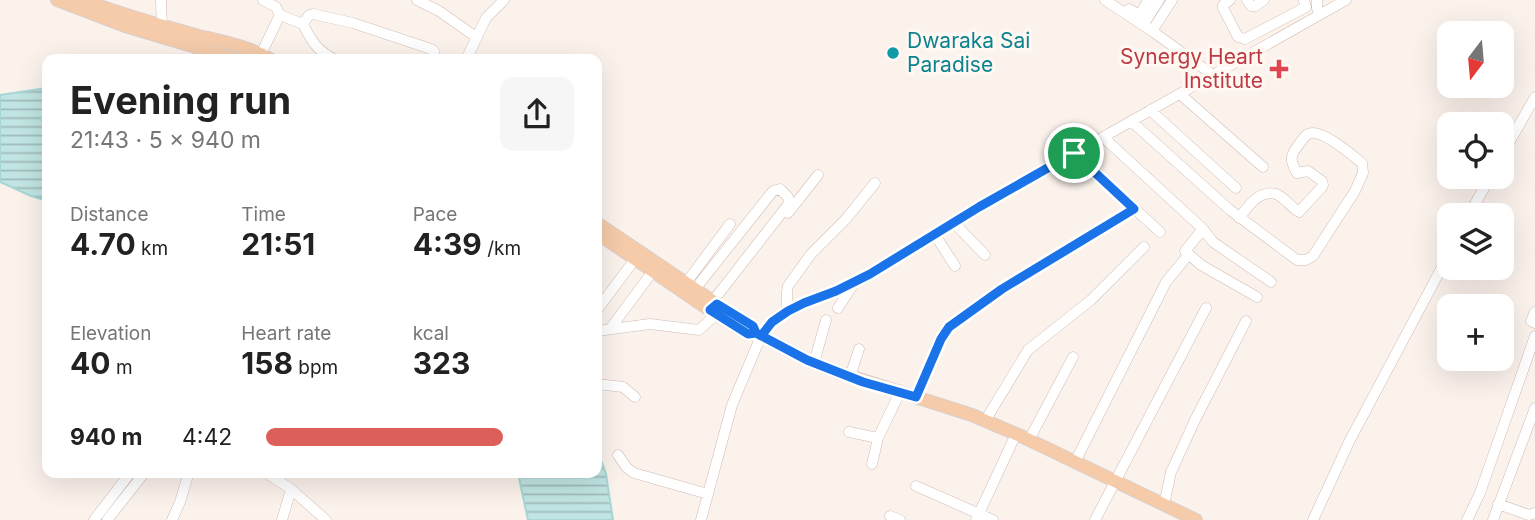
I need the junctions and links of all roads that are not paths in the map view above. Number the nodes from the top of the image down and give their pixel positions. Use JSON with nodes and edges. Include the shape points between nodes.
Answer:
{"nodes":[{"id":1,"x":57,"y":0,"type":"edge"},
{"id":2,"x":83,"y":0,"type":"edge"},
{"id":3,"x":161,"y":0,"type":"edge"},
{"id":4,"x":263,"y":0,"type":"edge"},
{"id":5,"x":417,"y":0,"type":"edge"},
{"id":6,"x":504,"y":0,"type":"edge"},
{"id":7,"x":1105,"y":0,"type":"edge"},
{"id":8,"x":1116,"y":0,"type":"edge"},
{"id":9,"x":1148,"y":0,"type":"edge"},
{"id":10,"x":1159,"y":0,"type":"edge"},
{"id":11,"x":1172,"y":0,"type":"edge"},
{"id":12,"x":1230,"y":0,"type":"edge"},
{"id":13,"x":1247,"y":0,"type":"edge"},
{"id":14,"x":1264,"y":0,"type":"edge"},
{"id":15,"x":1311,"y":0,"type":"edge"},
{"id":16,"x":1346,"y":0,"type":"edge"},
{"id":17,"x":1325,"y":12,"type":"junction"},
{"id":18,"x":280,"y":15,"type":"junction"},
{"id":19,"x":1145,"y":22,"type":"junction"},
{"id":20,"x":303,"y":24,"type":"junction"},
{"id":21,"x":162,"y":32,"type":"junction"},
{"id":22,"x":476,"y":37,"type":"junction"},
{"id":23,"x":222,"y":54,"type":"edge"},
{"id":24,"x":254,"y":54,"type":"edge"},
{"id":25,"x":268,"y":54,"type":"edge"},
{"id":26,"x":324,"y":54,"type":"edge"},
{"id":27,"x":434,"y":54,"type":"edge"},
{"id":28,"x":469,"y":54,"type":"edge"},
{"id":29,"x":1213,"y":75,"type":"junction"},
{"id":30,"x":1180,"y":94,"type":"junction"},
{"id":31,"x":1535,"y":97,"type":"edge"},
{"id":32,"x":1150,"y":110,"type":"junction"},
{"id":33,"x":1130,"y":121,"type":"junction"},
{"id":34,"x":1514,"y":134,"type":"edge"},
{"id":35,"x":1103,"y":137,"type":"junction"},
{"id":36,"x":1074,"y":153,"type":"junction"},
{"id":37,"x":1263,"y":167,"type":"dead end"},
{"id":38,"x":818,"y":175,"type":"dead end"},
{"id":39,"x":875,"y":183,"type":"dead end"},
{"id":40,"x":1236,"y":188,"type":"dead end"},
{"id":41,"x":1134,"y":209,"type":"junction"},
{"id":42,"x":1239,"y":218,"type":"junction"},
{"id":43,"x":954,"y":223,"type":"junction"},
{"id":44,"x":730,"y":224,"type":"dead end"},
{"id":45,"x":602,"y":226,"type":"edge"},
{"id":46,"x":1203,"y":229,"type":"junction"},
{"id":47,"x":1160,"y":232,"type":"dead end"},
{"id":48,"x":934,"y":235,"type":"junction"},
{"id":49,"x":602,"y":236,"type":"edge"},
{"id":50,"x":1143,"y":247,"type":"dead end"},
{"id":51,"x":1189,"y":254,"type":"junction"},
{"id":52,"x":985,"y":255,"type":"dead end"},
{"id":53,"x":635,"y":259,"type":"junction"},
{"id":54,"x":955,"y":267,"type":"dead end"},
{"id":55,"x":653,"y":271,"type":"junction"},
{"id":56,"x":1437,"y":277,"type":"edge"},
{"id":57,"x":1270,"y":282,"type":"dead end"},
{"id":58,"x":854,"y":283,"type":"junction"},
{"id":59,"x":691,"y":286,"type":"junction"},
{"id":60,"x":1257,"y":297,"type":"dead end"},
{"id":61,"x":602,"y":303,"type":"edge"},
{"id":62,"x":716,"y":307,"type":"junction"},
{"id":63,"x":1206,"y":308,"type":"dead end"},
{"id":64,"x":838,"y":309,"type":"dead end"},
{"id":65,"x":788,"y":311,"type":"junction"},
{"id":66,"x":1535,"y":312,"type":"edge"},
{"id":67,"x":826,"y":320,"type":"dead end"},
{"id":68,"x":1246,"y":321,"type":"dead end"},
{"id":69,"x":1535,"y":323,"type":"edge"},
{"id":70,"x":610,"y":329,"type":"junction"},
{"id":71,"x":602,"y":330,"type":"edge"},
{"id":72,"x":759,"y":335,"type":"junction"},
{"id":73,"x":1535,"y":336,"type":"edge"},
{"id":74,"x":859,"y":349,"type":"dead end"},
{"id":75,"x":1073,"y":356,"type":"dead end"},
{"id":76,"x":814,"y":363,"type":"junction"},
{"id":77,"x":850,"y":377,"type":"junction"},
{"id":78,"x":602,"y":385,"type":"edge"},
{"id":79,"x":900,"y":392,"type":"junction"},
{"id":80,"x":635,"y":397,"type":"dead end"},
{"id":81,"x":916,"y":397,"type":"junction"},
{"id":82,"x":1535,"y":408,"type":"edge"},
{"id":83,"x":985,"y":421,"type":"junction"},
{"id":84,"x":849,"y":432,"type":"dead end"},
{"id":85,"x":1016,"y":434,"type":"junction"},
{"id":86,"x":878,"y":438,"type":"junction"},
{"id":87,"x":1029,"y":440,"type":"junction"},
{"id":88,"x":618,"y":455,"type":"dead end"},
{"id":89,"x":1075,"y":462,"type":"junction"},
{"id":90,"x":872,"y":464,"type":"dead end"},
{"id":91,"x":126,"y":478,"type":"edge"},
{"id":92,"x":140,"y":478,"type":"edge"},
{"id":93,"x":186,"y":478,"type":"edge"},
{"id":94,"x":274,"y":478,"type":"edge"},
{"id":95,"x":1115,"y":481,"type":"junction"},
{"id":96,"x":916,"y":486,"type":"dead end"},
{"id":97,"x":291,"y":489,"type":"junction"},
{"id":98,"x":708,"y":494,"type":"junction"},
{"id":99,"x":1498,"y":504,"type":"junction"},
{"id":100,"x":1164,"y":505,"type":"junction"},
{"id":101,"x":1535,"y":513,"type":"edge"},
{"id":102,"x":1179,"y":516,"type":"edge"},
{"id":103,"x":978,"y":517,"type":"edge"},
{"id":104,"x":93,"y":520,"type":"edge"},
{"id":105,"x":107,"y":520,"type":"edge"},
{"id":106,"x":172,"y":520,"type":"edge"},
{"id":107,"x":282,"y":520,"type":"edge"},
{"id":108,"x":326,"y":520,"type":"edge"},
{"id":109,"x":701,"y":520,"type":"edge"},
{"id":110,"x":993,"y":520,"type":"edge"},
{"id":111,"x":1095,"y":520,"type":"edge"},
{"id":112,"x":1196,"y":520,"type":"edge"},
{"id":113,"x":1313,"y":520,"type":"edge"},
{"id":114,"x":1467,"y":520,"type":"edge"},
{"id":115,"x":1493,"y":520,"type":"edge"}],
"edges":[{"from":1,"to":21,"type":"main road","via":[[125,26]]},
{"from":2,"to":21,"type":"main road"},
{"from":3,"to":21,"type":"street"},
{"from":4,"to":18,"type":"street"},
{"from":5,"to":22,"type":"street"},
{"from":6,"to":22,"type":"street"},
{"from":7,"to":19,"type":"street"},
{"from":8,"to":19,"type":"street"},
{"from":9,"to":19,"type":"street"},
{"from":10,"to":19,"type":"street"},
{"from":11,"to":19,"type":"street"},
{"from":12,"to":15,"type":"street","via":[[1223,8],[1242,39],[1306,7]]},
{"from":13,"to":14,"type":"street","via":[[1255,6]]},
{"from":15,"to":17,"type":"street","via":[[1325,3]]},
{"from":16,"to":17,"type":"street"},
{"from":17,"to":29,"type":"street"},
{"from":18,"to":20,"type":"street"},
{"from":18,"to":25,"type":"street"},
{"from":19,"to":29,"type":"street"},
{"from":20,"to":26,"type":"street"},
{"from":20,"to":27,"type":"street","via":[[313,14],[353,23],[431,49]]},
{"from":21,"to":23,"type":"main road"},
{"from":21,"to":24,"type":"main road"},
{"from":22,"to":28,"type":"street"},
{"from":29,"to":30,"type":"street"},
{"from":30,"to":32,"type":"street"},
{"from":30,"to":37,"type":"street"},
{"from":31,"to":34,"type":"street"},
{"from":32,"to":33,"type":"street"},
{"from":32,"to":40,"type":"street"},
{"from":33,"to":35,"type":"street"},
{"from":33,"to":42,"type":"street"},
{"from":35,"to":36,"type":"street"},
{"from":35,"to":46,"type":"street"},
{"from":36,"to":41,"type":"street"},
{"from":36,"to":43,"type":"street"},
{"from":38,"to":62,"type":"street"},
{"from":39,"to":65,"type":"street","via":[[788,286]]},
{"from":41,"to":47,"type":"street"},
{"from":41,"to":81,"type":"street","via":[[1002,289],[949,327]]},
{"from":42,"to":42,"type":"street","via":[[1297,260],[1306,260],[1355,191],[1362,163],[1328,138],[1307,134],[1291,161],[1297,173],[1308,171],[1322,181],[1322,187],[1299,212],[1268,190]]},
{"from":43,"to":48,"type":"street"},
{"from":43,"to":52,"type":"street"},
{"from":44,"to":59,"type":"street"},
{"from":45,"to":59,"type":"main road"},
{"from":46,"to":51,"type":"street","via":[[1185,251]]},
{"from":46,"to":57,"type":"street","via":[[1213,242]]},
{"from":48,"to":54,"type":"street"},
{"from":48,"to":58,"type":"street"},
{"from":49,"to":53,"type":"main road"},
{"from":50,"to":83,"type":"street","via":[[1100,291],[1028,350]]},
{"from":51,"to":60,"type":"street"},
{"from":51,"to":89,"type":"street","via":[[1166,282]]},
{"from":53,"to":55,"type":"main road"},
{"from":53,"to":61,"type":"street"},
{"from":55,"to":62,"type":"main road"},
{"from":55,"to":70,"type":"street"},
{"from":56,"to":113,"type":"street"},
{"from":58,"to":64,"type":"street"},
{"from":58,"to":65,"type":"street"},
{"from":59,"to":62,"type":"main road"},
{"from":59,"to":62,"type":"street","via":[[773,191],[780,189],[788,197],[787,206]]},
{"from":62,"to":70,"type":"street","via":[[699,330],[650,324]]},
{"from":62,"to":72,"type":"main road","via":[[748,334]]},
{"from":63,"to":95,"type":"street"},
{"from":65,"to":72,"type":"street"},
{"from":66,"to":69,"type":"street","via":[[1531,321]]},
{"from":67,"to":76,"type":"street"},
{"from":68,"to":100,"type":"street","via":[[1171,472]]},
{"from":70,"to":71,"type":"street"},
{"from":72,"to":76,"type":"main road"},
{"from":72,"to":98,"type":"street","via":[[732,405]]},
{"from":73,"to":114,"type":"street"},
{"from":74,"to":77,"type":"street"},
{"from":75,"to":87,"type":"street"},
{"from":76,"to":77,"type":"main road"},
{"from":77,"to":79,"type":"main road"},
{"from":78,"to":80,"type":"street","via":[[623,387]]},
{"from":79,"to":81,"type":"main road"},
{"from":79,"to":86,"type":"street"},
{"from":81,"to":83,"type":"main road"},
{"from":82,"to":99,"type":"street"},
{"from":83,"to":85,"type":"main road"},
{"from":84,"to":86,"type":"street"},
{"from":85,"to":87,"type":"main road"},
{"from":85,"to":103,"type":"street"},
{"from":86,"to":90,"type":"street"},
{"from":87,"to":89,"type":"main road"},
{"from":88,"to":98,"type":"street","via":[[634,473]]},
{"from":89,"to":95,"type":"main road"},
{"from":91,"to":104,"type":"street"},
{"from":92,"to":105,"type":"street"},
{"from":93,"to":106,"type":"street"},
{"from":94,"to":97,"type":"street"},
{"from":95,"to":100,"type":"main road"},
{"from":95,"to":111,"type":"street"},
{"from":96,"to":103,"type":"street"},
{"from":97,"to":107,"type":"street"},
{"from":97,"to":108,"type":"street"},
{"from":98,"to":109,"type":"street"},
{"from":99,"to":101,"type":"street"},
{"from":99,"to":115,"type":"street"},
{"from":100,"to":102,"type":"main road"},
{"from":102,"to":112,"type":"main road"},
{"from":103,"to":110,"type":"street"}]}
